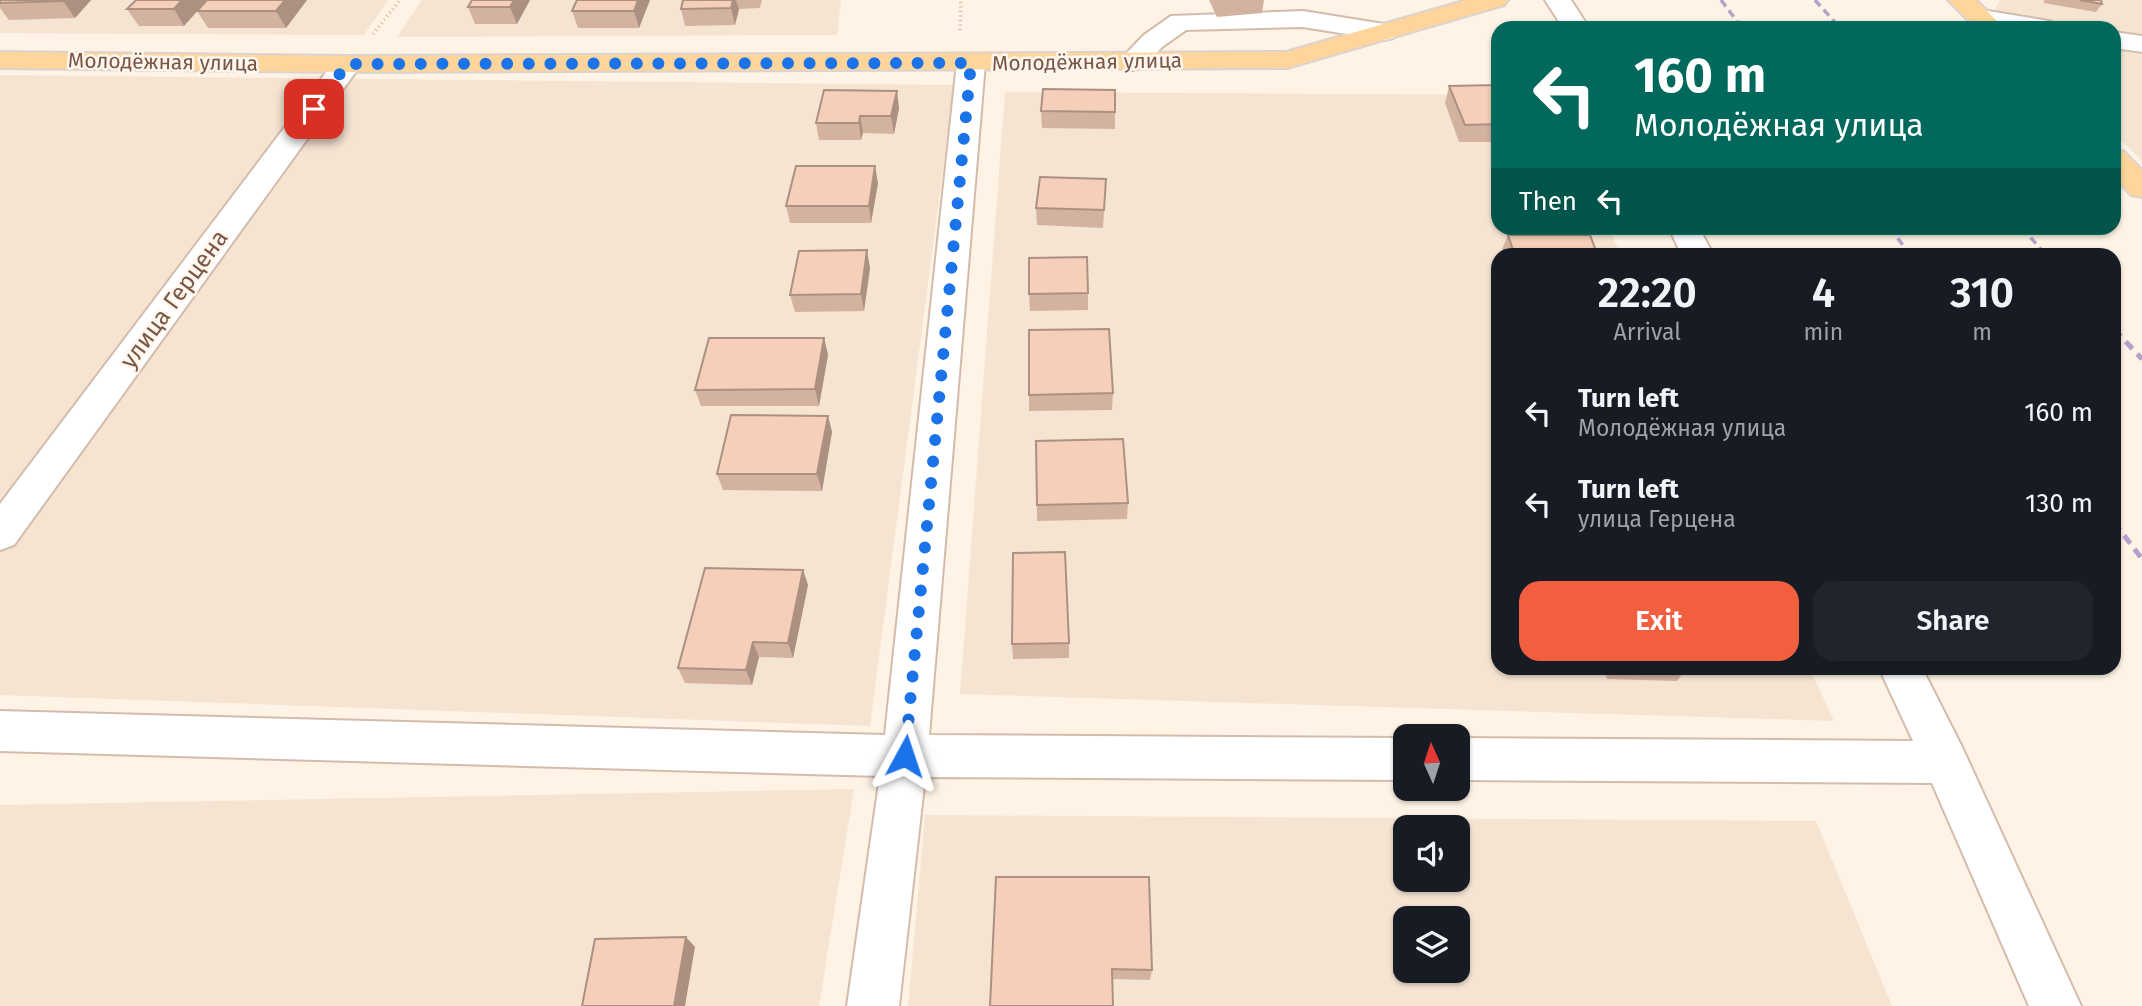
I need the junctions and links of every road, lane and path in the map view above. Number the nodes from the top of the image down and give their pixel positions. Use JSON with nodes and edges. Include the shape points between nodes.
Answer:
{"nodes":[{"id":1,"x":961,"y":0,"type":"edge"},
{"id":2,"x":1558,"y":0,"type":"edge"},
{"id":3,"x":1961,"y":0,"type":"edge"},
{"id":4,"x":1485,"y":1,"type":"edge"},
{"id":5,"x":1572,"y":21,"type":"edge"},
{"id":6,"x":1985,"y":21,"type":"edge"},
{"id":7,"x":1384,"y":32,"type":"junction"},
{"id":8,"x":2121,"y":41,"type":"edge"},
{"id":9,"x":2142,"y":44,"type":"edge"},
{"id":10,"x":965,"y":49,"type":"junction"},
{"id":11,"x":0,"y":60,"type":"edge"},
{"id":12,"x":1132,"y":62,"type":"junction"},
{"id":13,"x":347,"y":64,"type":"junction"},
{"id":14,"x":2121,"y":166,"type":"edge"},
{"id":15,"x":2142,"y":188,"type":"edge"},
{"id":16,"x":0,"y":534,"type":"edge"},
{"id":17,"x":1903,"y":675,"type":"edge"},
{"id":18,"x":0,"y":731,"type":"edge"},
{"id":19,"x":905,"y":756,"type":"junction"},
{"id":20,"x":1393,"y":759,"type":"edge"},
{"id":21,"x":1470,"y":759,"type":"edge"},
{"id":22,"x":1946,"y":762,"type":"junction"},
{"id":23,"x":873,"y":1006,"type":"edge"},
{"id":24,"x":2055,"y":1006,"type":"edge"}],
"edges":[{"from":1,"to":10,"type":"path"},
{"from":2,"to":5,"type":"street"},
{"from":3,"to":6,"type":"main road"},
{"from":4,"to":7,"type":"main road","name":"Молодёжная улица"},
{"from":7,"to":12,"type":"main road","name":"Молодёжная улица","via":[[1287,60]]},
{"from":7,"to":12,"type":"street","via":[[1303,19],[1180,22]]},
{"from":8,"to":9,"type":"street"},
{"from":10,"to":12,"type":"main road","name":"Молодёжная улица"},
{"from":10,"to":13,"type":"main road","name":"Молодёжная улица"},
{"from":10,"to":19,"type":"street"},
{"from":11,"to":13,"type":"main road","name":"Молодёжная улица"},
{"from":13,"to":16,"type":"street","name":"улица Герцена"},
{"from":14,"to":15,"type":"main road"},
{"from":17,"to":22,"type":"street"},
{"from":18,"to":19,"type":"street"},
{"from":19,"to":20,"type":"street"},
{"from":19,"to":23,"type":"street"},
{"from":21,"to":22,"type":"street"},
{"from":22,"to":24,"type":"street"}]}
